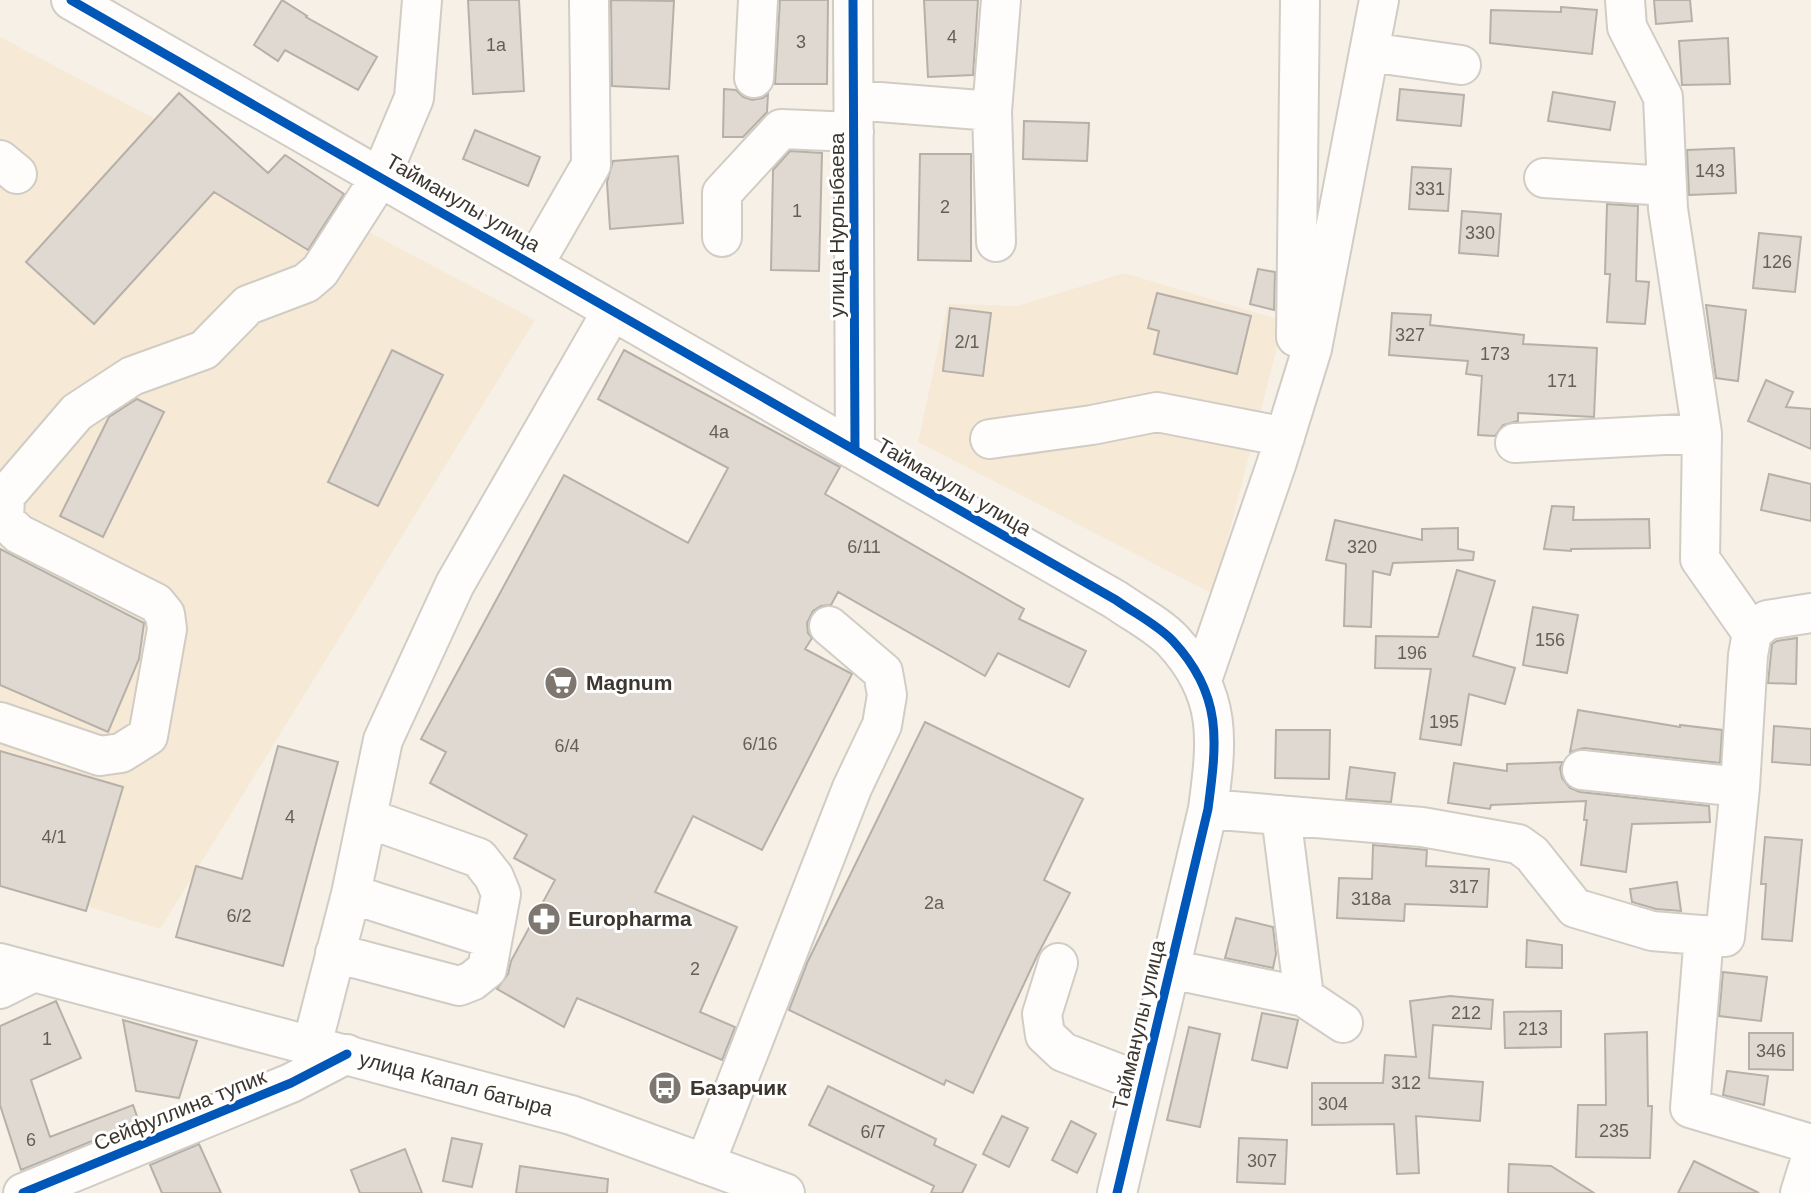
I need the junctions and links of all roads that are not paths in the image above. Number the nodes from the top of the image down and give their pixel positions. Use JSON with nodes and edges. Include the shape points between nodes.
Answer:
{"nodes":[{"id":1,"x":71,"y":0,"type":"edge"},
{"id":2,"x":422,"y":0,"type":"edge"},
{"id":3,"x":589,"y":0,"type":"edge"},
{"id":4,"x":758,"y":0,"type":"edge"},
{"id":5,"x":853,"y":0,"type":"edge"},
{"id":6,"x":1001,"y":0,"type":"edge"},
{"id":7,"x":1300,"y":0,"type":"edge"},
{"id":8,"x":1379,"y":0,"type":"edge"},
{"id":9,"x":1625,"y":0,"type":"edge"},
{"id":10,"x":1369,"y":52,"type":"junction"},
{"id":11,"x":1461,"y":65,"type":"dead end"},
{"id":12,"x":754,"y":78,"type":"dead end"},
{"id":13,"x":992,"y":111,"type":"junction"},
{"id":14,"x":854,"y":116,"type":"junction"},
{"id":15,"x":381,"y":176,"type":"junction"},
{"id":16,"x":1544,"y":178,"type":"dead end"},
{"id":17,"x":1667,"y":186,"type":"junction"},
{"id":18,"x":722,"y":237,"type":"dead end"},
{"id":19,"x":996,"y":242,"type":"dead end"},
{"id":20,"x":534,"y":264,"type":"junction"},
{"id":21,"x":612,"y":311,"type":"junction"},
{"id":22,"x":1300,"y":387,"type":"junction"},
{"id":23,"x":1702,"y":433,"type":"junction"},
{"id":24,"x":1285,"y":437,"type":"junction"},
{"id":25,"x":990,"y":439,"type":"dead end"},
{"id":26,"x":1515,"y":443,"type":"dead end"},
{"id":27,"x":855,"y":450,"type":"junction"},
{"id":28,"x":1811,"y":613,"type":"edge"},
{"id":29,"x":830,"y":626,"type":"dead end"},
{"id":30,"x":1752,"y":633,"type":"junction"},
{"id":31,"x":1202,"y":680,"type":"junction"},
{"id":32,"x":0,"y":722,"type":"edge"},
{"id":33,"x":1582,"y":769,"type":"dead end"},
{"id":34,"x":1740,"y":787,"type":"junction"},
{"id":35,"x":1208,"y":808,"type":"junction"},
{"id":36,"x":1281,"y":815,"type":"junction"},
{"id":37,"x":367,"y":818,"type":"junction"},
{"id":38,"x":351,"y":894,"type":"junction"},
{"id":39,"x":1704,"y":935,"type":"junction"},
{"id":40,"x":492,"y":939,"type":"junction"},
{"id":41,"x":335,"y":953,"type":"junction"},
{"id":42,"x":1058,"y":963,"type":"dead end"},
{"id":43,"x":1170,"y":969,"type":"junction"},
{"id":44,"x":11,"y":975,"type":"edge"},
{"id":45,"x":1304,"y":997,"type":"junction"},
{"id":46,"x":1343,"y":1023,"type":"dead end"},
{"id":47,"x":329,"y":1050,"type":"junction"},
{"id":48,"x":1143,"y":1083,"type":"junction"},
{"id":49,"x":1811,"y":1144,"type":"edge"},
{"id":50,"x":1811,"y":1158,"type":"edge"},
{"id":51,"x":705,"y":1164,"type":"junction"},
{"id":52,"x":23,"y":1193,"type":"edge"},
{"id":53,"x":785,"y":1193,"type":"edge"},
{"id":54,"x":1118,"y":1193,"type":"edge"},
{"id":55,"x":1800,"y":1193,"type":"edge"}],
"edges":[{"from":1,"to":15,"type":"street","name":"Тайманулы улица"},
{"from":2,"to":15,"type":"street","via":[[414,98]]},
{"from":3,"to":20,"type":"street","via":[[591,165]]},
{"from":4,"to":12,"type":"street"},
{"from":5,"to":14,"type":"street","name":"улица Нурлыбаева"},
{"from":6,"to":13,"type":"street"},
{"from":7,"to":22,"type":"street","via":[[1295,329]]},
{"from":8,"to":10,"type":"street"},
{"from":9,"to":17,"type":"street","via":[[1626,27],[1663,97]]},
{"from":10,"to":11,"type":"street"},
{"from":10,"to":22,"type":"street","via":[[1312,349]]},
{"from":13,"to":14,"type":"street"},
{"from":13,"to":19,"type":"street"},
{"from":14,"to":18,"type":"street","via":[[780,129],[722,193]]},
{"from":14,"to":27,"type":"street","name":"улица Нурлыбаева"},
{"from":15,"to":20,"type":"street","name":"Тайманулы улица"},
{"from":15,"to":32,"type":"street","via":[[320,271],[306,283],[248,304],[204,350],[132,376],[77,412],[5,496],[4,520],[19,534],[156,603],[165,614],[167,629],[148,736],[121,753],[100,756]]},
{"from":16,"to":17,"type":"street"},
{"from":17,"to":23,"type":"street"},
{"from":20,"to":21,"type":"street","name":"Тайманулы улица"},
{"from":21,"to":27,"type":"street","name":"Тайманулы улица"},
{"from":21,"to":37,"type":"street","via":[[455,584],[383,740]]},
{"from":22,"to":24,"type":"street"},
{"from":23,"to":26,"type":"street"},
{"from":23,"to":30,"type":"street","via":[[1700,559]]},
{"from":24,"to":25,"type":"street","via":[[1157,412]]},
{"from":24,"to":31,"type":"street"},
{"from":27,"to":31,"type":"street","name":"Тайманулы улица","via":[[1116,600],[1172,640]]},
{"from":28,"to":30,"type":"street","via":[[1767,620]]},
{"from":29,"to":51,"type":"street","via":[[883,672],[887,695],[882,725],[852,788]]},
{"from":30,"to":34,"type":"street"},
{"from":31,"to":35,"type":"street","name":"Тайманулы улица","via":[[1215,721]]},
{"from":33,"to":34,"type":"street"},
{"from":34,"to":39,"type":"street","via":[[1725,937]]},
{"from":35,"to":36,"type":"street"},
{"from":35,"to":43,"type":"street","name":"Тайманулы улица"},
{"from":36,"to":39,"type":"street","via":[[1422,827],[1518,844],[1575,908],[1651,931]]},
{"from":36,"to":45,"type":"street"},
{"from":37,"to":38,"type":"street"},
{"from":37,"to":40,"type":"street","via":[[479,858],[501,894]]},
{"from":38,"to":40,"type":"street"},
{"from":38,"to":41,"type":"street"},
{"from":39,"to":49,"type":"street","via":[[1690,1108]]},
{"from":40,"to":41,"type":"street","via":[[486,969],[459,986]]},
{"from":41,"to":47,"type":"street"},
{"from":42,"to":48,"type":"street","via":[[1042,1014],[1045,1035],[1063,1052]]},
{"from":43,"to":45,"type":"street"},
{"from":43,"to":48,"type":"street","name":"Тайманулы улица"},
{"from":44,"to":47,"type":"street","name":"улица Капал батыра"},
{"from":45,"to":46,"type":"street"},
{"from":47,"to":51,"type":"street","name":"улица Капал батыра","via":[[571,1115]]},
{"from":47,"to":52,"type":"street","name":"Сейфуллина тупик","via":[[292,1083]]},
{"from":48,"to":54,"type":"street","name":"Тайманулы улица"},
{"from":50,"to":55,"type":"street"},
{"from":51,"to":53,"type":"street","name":"улица Капал батыра"}]}
